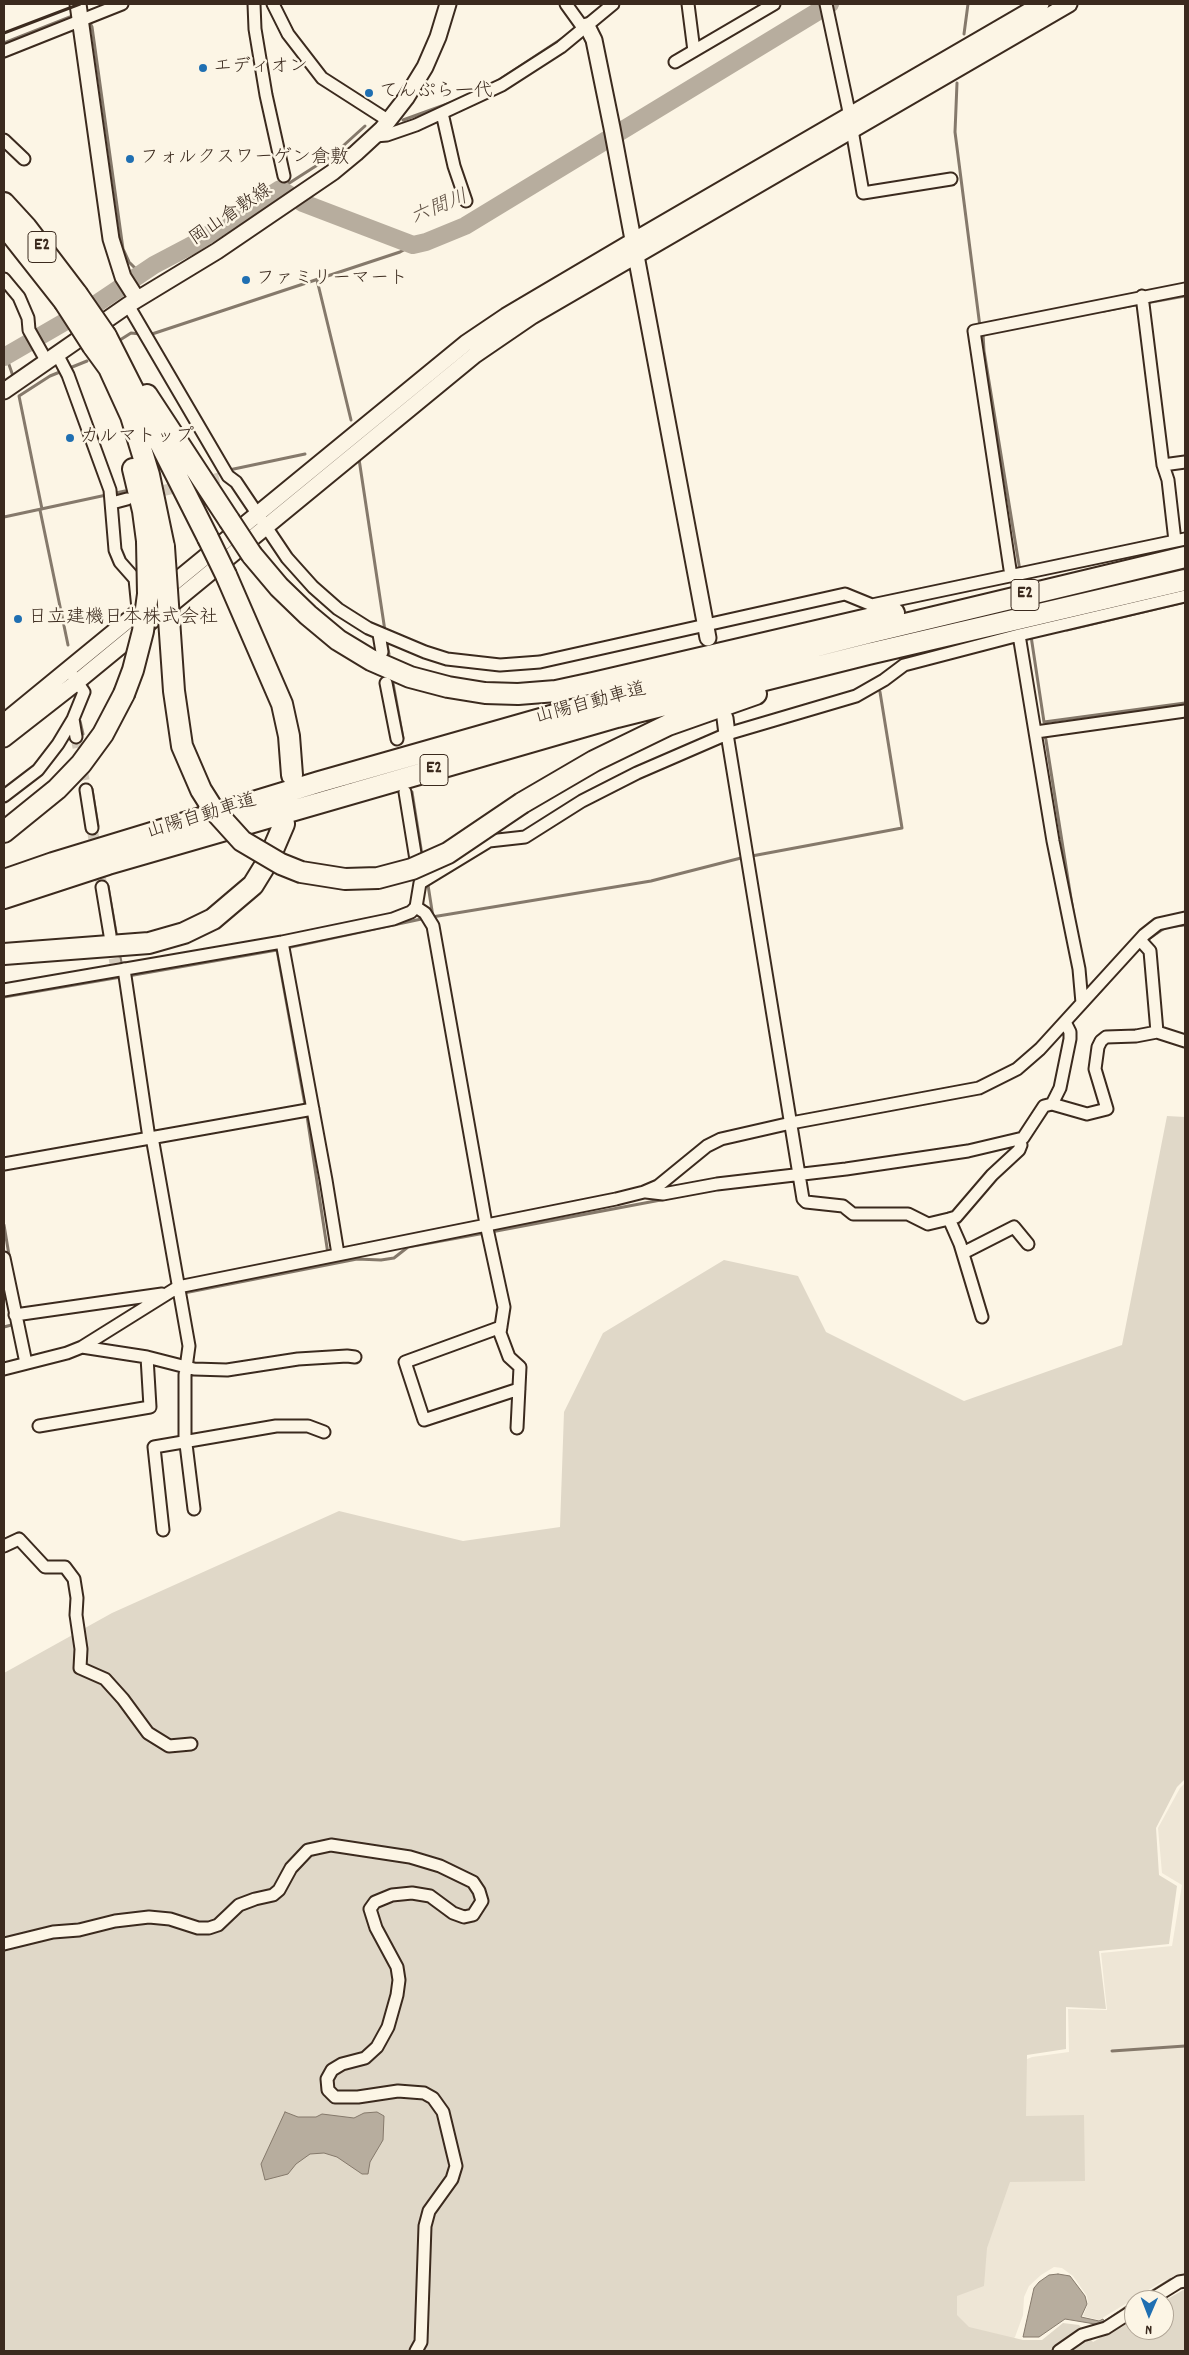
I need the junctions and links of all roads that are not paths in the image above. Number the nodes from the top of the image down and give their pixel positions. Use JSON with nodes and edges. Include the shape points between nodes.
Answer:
{"nodes":[{"id":1,"x":122,"y":4,"type":"edge"},
{"id":2,"x":254,"y":4,"type":"edge"},
{"id":3,"x":273,"y":4,"type":"edge"},
{"id":4,"x":448,"y":4,"type":"edge"},
{"id":5,"x":566,"y":4,"type":"edge"},
{"id":6,"x":688,"y":4,"type":"edge"},
{"id":7,"x":774,"y":4,"type":"edge"},
{"id":8,"x":1040,"y":4,"type":"edge"},
{"id":9,"x":1069,"y":4,"type":"edge"},
{"id":10,"x":609,"y":5,"type":"edge"},
{"id":11,"x":828,"y":9,"type":"edge"},
{"id":12,"x":82,"y":15,"type":"edge"},
{"id":13,"x":583,"y":27,"type":"junction"},
{"id":14,"x":4,"y":51,"type":"edge"},
{"id":15,"x":694,"y":51,"type":"junction"},
{"id":16,"x":675,"y":62,"type":"dead end"},
{"id":17,"x":442,"y":113,"type":"junction"},
{"id":18,"x":389,"y":121,"type":"junction"},
{"id":19,"x":850,"y":121,"type":"junction"},
{"id":20,"x":375,"y":136,"type":"junction"},
{"id":21,"x":4,"y":140,"type":"edge"},
{"id":22,"x":24,"y":159,"type":"dead end"},
{"id":23,"x":284,"y":176,"type":"dead end"},
{"id":24,"x":951,"y":179,"type":"dead end"},
{"id":25,"x":466,"y":201,"type":"dead end"},
{"id":26,"x":4,"y":203,"type":"edge"},
{"id":27,"x":4,"y":225,"type":"edge"},
{"id":28,"x":635,"y":248,"type":"junction"},
{"id":29,"x":4,"y":279,"type":"edge"},
{"id":30,"x":1185,"y":289,"type":"edge"},
{"id":31,"x":70,"y":297,"type":"junction"},
{"id":32,"x":133,"y":299,"type":"junction"},
{"id":33,"x":1143,"y":301,"type":"junction"},
{"id":34,"x":99,"y":341,"type":"junction"},
{"id":35,"x":59,"y":364,"type":"junction"},
{"id":36,"x":11,"y":386,"type":"edge"},
{"id":37,"x":1185,"y":462,"type":"edge"},
{"id":38,"x":1163,"y":465,"type":"junction"},
{"id":39,"x":111,"y":498,"type":"junction"},
{"id":40,"x":126,"y":499,"type":"dead end"},
{"id":41,"x":260,"y":521,"type":"junction"},
{"id":42,"x":156,"y":544,"type":"junction"},
{"id":43,"x":1182,"y":546,"type":"edge"},
{"id":44,"x":1018,"y":575,"type":"junction"},
{"id":45,"x":1185,"y":580,"type":"edge"},
{"id":46,"x":1185,"y":596,"type":"edge"},
{"id":47,"x":138,"y":611,"type":"junction"},
{"id":48,"x":863,"y":627,"type":"junction"},
{"id":49,"x":707,"y":632,"type":"junction"},
{"id":50,"x":1026,"y":633,"type":"junction"},
{"id":51,"x":383,"y":636,"type":"junction"},
{"id":52,"x":382,"y":652,"type":"dead end"},
{"id":53,"x":868,"y":654,"type":"junction"},
{"id":54,"x":73,"y":676,"type":"junction"},
{"id":55,"x":386,"y":682,"type":"dead end"},
{"id":56,"x":1185,"y":711,"type":"edge"},
{"id":57,"x":725,"y":718,"type":"dead end"},
{"id":58,"x":72,"y":719,"type":"junction"},
{"id":59,"x":4,"y":722,"type":"edge"},
{"id":60,"x":1042,"y":731,"type":"junction"},
{"id":61,"x":727,"y":734,"type":"junction"},
{"id":62,"x":76,"y":737,"type":"tunnel mouth"},
{"id":63,"x":4,"y":738,"type":"edge"},
{"id":64,"x":397,"y":739,"type":"dead end"},
{"id":65,"x":292,"y":775,"type":"dead end"},
{"id":66,"x":86,"y":790,"type":"tunnel mouth"},
{"id":67,"x":405,"y":792,"type":"dead end"},
{"id":68,"x":4,"y":796,"type":"edge"},
{"id":69,"x":284,"y":824,"type":"dead end"},
{"id":70,"x":92,"y":828,"type":"tunnel mouth"},
{"id":71,"x":4,"y":832,"type":"edge"},
{"id":72,"x":4,"y":880,"type":"edge"},
{"id":73,"x":420,"y":883,"type":"junction"},
{"id":74,"x":102,"y":887,"type":"tunnel mouth"},
{"id":75,"x":4,"y":898,"type":"edge"},
{"id":76,"x":416,"y":907,"type":"junction"},
{"id":77,"x":1185,"y":918,"type":"edge"},
{"id":78,"x":110,"y":935,"type":"tunnel mouth"},
{"id":79,"x":1142,"y":942,"type":"junction"},
{"id":80,"x":283,"y":947,"type":"junction"},
{"id":81,"x":4,"y":954,"type":"edge"},
{"id":82,"x":121,"y":971,"type":"junction"},
{"id":83,"x":4,"y":990,"type":"edge"},
{"id":84,"x":1082,"y":1003,"type":"junction"},
{"id":85,"x":1065,"y":1022,"type":"junction"},
{"id":86,"x":1157,"y":1032,"type":"junction"},
{"id":87,"x":1185,"y":1041,"type":"edge"},
{"id":88,"x":1049,"y":1105,"type":"junction"},
{"id":89,"x":308,"y":1110,"type":"junction"},
{"id":90,"x":791,"y":1123,"type":"junction"},
{"id":91,"x":150,"y":1137,"type":"junction"},
{"id":92,"x":1019,"y":1142,"type":"junction"},
{"id":93,"x":4,"y":1164,"type":"edge"},
{"id":94,"x":798,"y":1175,"type":"junction"},
{"id":95,"x":644,"y":1192,"type":"junction"},
{"id":96,"x":949,"y":1219,"type":"junction"},
{"id":97,"x":487,"y":1230,"type":"junction"},
{"id":98,"x":1028,"y":1244,"type":"dead end"},
{"id":99,"x":963,"y":1253,"type":"junction"},
{"id":100,"x":332,"y":1256,"type":"junction"},
{"id":101,"x":4,"y":1258,"type":"edge"},
{"id":102,"x":178,"y":1287,"type":"junction"},
{"id":103,"x":164,"y":1294,"type":"junction"},
{"id":104,"x":982,"y":1317,"type":"dead end"},
{"id":105,"x":13,"y":1321,"type":"edge"},
{"id":106,"x":501,"y":1327,"type":"junction"},
{"id":107,"x":82,"y":1347,"type":"junction"},
{"id":108,"x":147,"y":1357,"type":"junction"},
{"id":109,"x":355,"y":1357,"type":"dead end"},
{"id":110,"x":26,"y":1363,"type":"junction"},
{"id":111,"x":187,"y":1367,"type":"junction"},
{"id":112,"x":4,"y":1369,"type":"edge"},
{"id":113,"x":519,"y":1388,"type":"junction"},
{"id":114,"x":39,"y":1426,"type":"dead end"},
{"id":115,"x":517,"y":1428,"type":"dead end"},
{"id":116,"x":324,"y":1432,"type":"dead end"},
{"id":117,"x":186,"y":1441,"type":"junction"},
{"id":118,"x":194,"y":1509,"type":"dead end"},
{"id":119,"x":162,"y":1530,"type":"dead end"},
{"id":120,"x":4,"y":1546,"type":"edge"},
{"id":121,"x":191,"y":1744,"type":"dead end"},
{"id":122,"x":4,"y":1944,"type":"edge"},
{"id":123,"x":1185,"y":2281,"type":"edge"},
{"id":124,"x":1167,"y":2290,"type":"edge"},
{"id":125,"x":1124,"y":2316,"type":"edge"},
{"id":126,"x":416,"y":2351,"type":"edge"},
{"id":127,"x":1059,"y":2351,"type":"edge"}],
"edges":[{"from":1,"to":12,"type":"street"},
{"from":2,"to":23,"type":"street","via":[[266,95]]},
{"from":3,"to":18,"type":"street","via":[[288,34],[322,78]]},
{"from":4,"to":18,"type":"street","name":"岡山倉敷線","via":[[425,67]]},
{"from":5,"to":13,"type":"street"},
{"from":6,"to":15,"type":"street"},
{"from":7,"to":15,"type":"street"},
{"from":8,"to":19,"type":"street"},
{"from":9,"to":19,"type":"street"},
{"from":10,"to":13,"type":"street"},
{"from":11,"to":19,"type":"street"},
{"from":12,"to":14,"type":"street"},
{"from":12,"to":32,"type":"street","via":[[111,240]]},
{"from":13,"to":17,"type":"street","via":[[528,70]]},
{"from":13,"to":28,"type":"street","via":[[594,40]]},
{"from":15,"to":16,"type":"street"},
{"from":17,"to":20,"type":"street","via":[[388,135]]},
{"from":17,"to":25,"type":"street"},
{"from":18,"to":20,"type":"street","name":"岡山倉敷線"},
{"from":19,"to":24,"type":"street","via":[[863,193]]},
{"from":19,"to":28,"type":"street"},
{"from":20,"to":32,"type":"street","name":"岡山倉敷線","via":[[332,172],[287,203],[217,250]]},
{"from":21,"to":22,"type":"street"},
{"from":26,"to":31,"type":"highway","number":"E2","via":[[31,234]]},
{"from":27,"to":31,"type":"highway","number":"E2"},
{"from":28,"to":41,"type":"street","via":[[506,316],[466,343]]},
{"from":28,"to":49,"type":"street"},
{"from":29,"to":35,"type":"street","via":[[19,297],[37,346]]},
{"from":30,"to":33,"type":"street"},
{"from":31,"to":34,"type":"highway","number":"E2","bridge":true},
{"from":32,"to":35,"type":"street","name":"岡山倉敷線"},
{"from":32,"to":41,"type":"street","via":[[145,335],[225,475],[236,482]]},
{"from":33,"to":38,"type":"street"},
{"from":33,"to":44,"type":"street","via":[[974,331]]},
{"from":34,"to":42,"type":"highway","via":[[131,416],[149,475]]},
{"from":34,"to":48,"type":"highway","bridge":true,"via":[[122,356],[252,554],[279,587],[338,640],[410,677],[485,693],[518,694],[574,687]]},
{"from":34,"to":65,"type":"highway","bridge":true,"via":[[208,538],[272,676],[289,736]]},
{"from":35,"to":36,"type":"street","name":"岡山倉敷線"},
{"from":35,"to":39,"type":"street"},
{"from":37,"to":38,"type":"street"},
{"from":38,"to":43,"type":"street"},
{"from":39,"to":40,"type":"street"},
{"from":39,"to":47,"type":"street","via":[[115,550],[120,562],[135,579]]},
{"from":41,"to":47,"type":"street"},
{"from":41,"to":51,"type":"street","via":[[313,587],[338,609]]},
{"from":41,"to":54,"type":"street"},
{"from":42,"to":53,"type":"highway","bridge":true,"via":[[177,723],[182,746],[201,790],[213,809],[242,841],[301,872],[345,880],[378,878],[412,869],[448,853],[522,803],[594,761],[668,725]]},
{"from":42,"to":71,"type":"highway","bridge":true,"via":[[143,631],[133,670],[103,734],[57,789]]},
{"from":43,"to":44,"type":"street"},
{"from":43,"to":48,"type":"highway","name":"山陽自動車道","number":"E2","via":[[960,611]]},
{"from":44,"to":49,"type":"street","via":[[872,605],[845,594]]},
{"from":45,"to":53,"type":"highway","name":"山陽自動車道","number":"E2"},
{"from":46,"to":50,"type":"street"},
{"from":47,"to":54,"type":"street"},
{"from":48,"to":72,"type":"highway","name":"山陽自動車道","number":"E2","via":[[318,782]]},
{"from":49,"to":51,"type":"street","via":[[520,664],[475,664],[447,659]]},
{"from":50,"to":60,"type":"street"},
{"from":50,"to":61,"type":"street","via":[[904,666],[856,696]]},
{"from":51,"to":52,"type":"street"},
{"from":53,"to":75,"type":"highway","name":"山陽自動車道","number":"E2","via":[[617,717],[108,864]]},
{"from":54,"to":58,"type":"street","via":[[84,692]]},
{"from":54,"to":59,"type":"street"},
{"from":54,"to":63,"type":"street"},
{"from":55,"to":64,"type":"street"},
{"from":56,"to":60,"type":"street"},
{"from":57,"to":61,"type":"street"},
{"from":58,"to":62,"type":"street"},
{"from":58,"to":68,"type":"street","via":[[38,770]]},
{"from":60,"to":84,"type":"street","via":[[1053,841],[1079,968]]},
{"from":61,"to":73,"type":"street","via":[[637,773],[525,837],[489,841]]},
{"from":61,"to":90,"type":"street"},
{"from":66,"to":70,"type":"street"},
{"from":67,"to":73,"type":"street"},
{"from":69,"to":81,"type":"highway","via":[[253,885],[213,919],[184,933],[149,943]]},
{"from":73,"to":76,"type":"street"},
{"from":74,"to":78,"type":"street"},
{"from":76,"to":80,"type":"street","via":[[393,919]]},
{"from":76,"to":97,"type":"street","via":[[433,926]]},
{"from":77,"to":79,"type":"street","via":[[1158,924]]},
{"from":79,"to":84,"type":"street"},
{"from":79,"to":86,"type":"street","via":[[1150,951]]},
{"from":80,"to":82,"type":"street"},
{"from":80,"to":89,"type":"street"},
{"from":82,"to":83,"type":"street"},
{"from":82,"to":91,"type":"street"},
{"from":84,"to":85,"type":"street"},
{"from":85,"to":88,"type":"street","via":[[1070,1039],[1060,1088]]},
{"from":85,"to":90,"type":"street","via":[[1017,1069],[979,1088]]},
{"from":86,"to":87,"type":"street"},
{"from":86,"to":88,"type":"street","via":[[1116,1036],[1101,1041],[1095,1069],[1107,1109],[1087,1114]]},
{"from":88,"to":92,"type":"street","via":[[1044,1106]]},
{"from":89,"to":91,"type":"street"},
{"from":89,"to":100,"type":"street"},
{"from":90,"to":94,"type":"street"},
{"from":90,"to":95,"type":"street","via":[[721,1139],[707,1146],[658,1186]]},
{"from":91,"to":93,"type":"street"},
{"from":91,"to":102,"type":"street"},
{"from":92,"to":94,"type":"street"},
{"from":92,"to":96,"type":"street","via":[[1019,1150],[992,1175],[956,1217]]},
{"from":94,"to":95,"type":"street","via":[[663,1194]]},
{"from":94,"to":96,"type":"street","via":[[806,1202],[843,1206],[853,1214],[908,1214],[928,1224]]},
{"from":95,"to":97,"type":"street"},
{"from":96,"to":99,"type":"street"},
{"from":97,"to":100,"type":"street"},
{"from":97,"to":106,"type":"street","via":[[504,1307]]},
{"from":98,"to":99,"type":"street","via":[[1014,1227]]},
{"from":99,"to":104,"type":"street"},
{"from":100,"to":102,"type":"street"},
{"from":101,"to":105,"type":"street"},
{"from":102,"to":103,"type":"street"},
{"from":102,"to":111,"type":"street","via":[[189,1346]]},
{"from":103,"to":105,"type":"street"},
{"from":103,"to":107,"type":"street"},
{"from":105,"to":110,"type":"street"},
{"from":106,"to":113,"type":"street","via":[[500,1333],[510,1357],[520,1367]]},
{"from":106,"to":113,"type":"street","via":[[405,1362],[424,1420]]},
{"from":107,"to":108,"type":"street"},
{"from":107,"to":110,"type":"street"},
{"from":108,"to":111,"type":"street"},
{"from":108,"to":114,"type":"street","via":[[150,1407]]},
{"from":109,"to":111,"type":"street","via":[[298,1359],[227,1370]]},
{"from":110,"to":112,"type":"street"},
{"from":111,"to":117,"type":"street"},
{"from":113,"to":115,"type":"street"},
{"from":116,"to":117,"type":"street","via":[[308,1426],[276,1426]]},
{"from":117,"to":118,"type":"street"},
{"from":117,"to":119,"type":"street","via":[[154,1447]]},
{"from":120,"to":121,"type":"street","via":[[20,1539],[44,1567],[65,1567],[74,1578],[77,1598],[80,1668],[105,1679],[148,1733],[169,1746]]},
{"from":122,"to":126,"type":"street","via":[[53,1932],[149,1917],[209,1928],[218,1925],[239,1906],[280,1890],[292,1868],[308,1850],[332,1846],[410,1856],[473,1882],[482,1902],[473,1915],[464,1917],[452,1913],[430,1896],[412,1893],[392,1895],[375,1902],[370,1909],[397,1968],[397,1994],[388,2027],[377,2047],[365,2058],[332,2070],[327,2079],[328,2090],[335,2097],[398,2091],[424,2093],[433,2098],[444,2112],[456,2166],[452,2179],[429,2211],[425,2226],[421,2342]]},
{"from":123,"to":124,"type":"street"},
{"from":125,"to":127,"type":"street","via":[[1106,2328],[1082,2335]]}]}
